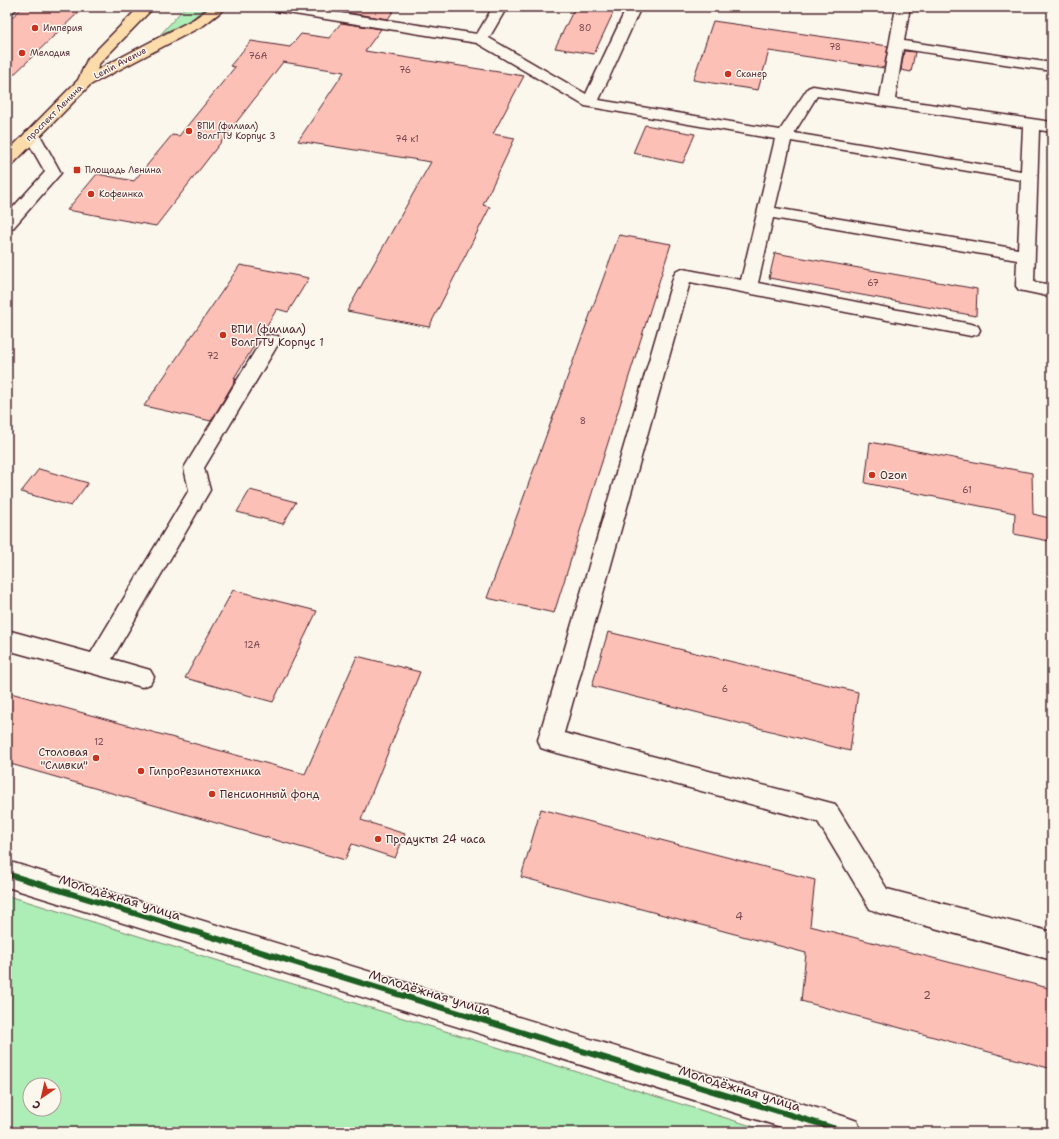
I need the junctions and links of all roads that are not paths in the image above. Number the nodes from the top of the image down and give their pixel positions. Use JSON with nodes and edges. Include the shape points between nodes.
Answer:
{"nodes":[{"id":1,"x":11,"y":7,"type":"edge"},
{"id":2,"x":147,"y":7,"type":"edge"},
{"id":3,"x":220,"y":7,"type":"edge"},
{"id":4,"x":275,"y":7,"type":"edge"},
{"id":5,"x":500,"y":7,"type":"edge"},
{"id":6,"x":634,"y":7,"type":"edge"},
{"id":7,"x":903,"y":7,"type":"edge"},
{"id":8,"x":7,"y":10,"type":"edge"},
{"id":9,"x":481,"y":39,"type":"junction"},
{"id":10,"x":896,"y":44,"type":"junction"},
{"id":11,"x":1052,"y":67,"type":"edge"},
{"id":12,"x":85,"y":82,"type":"junction"},
{"id":13,"x":886,"y":102,"type":"junction"},
{"id":14,"x":590,"y":103,"type":"junction"},
{"id":15,"x":769,"y":121,"type":"dead end"},
{"id":16,"x":1031,"y":124,"type":"junction"},
{"id":17,"x":1052,"y":127,"type":"edge"},
{"id":18,"x":32,"y":135,"type":"junction"},
{"id":19,"x":784,"y":136,"type":"junction"},
{"id":20,"x":7,"y":161,"type":"edge"},
{"id":21,"x":1030,"y":177,"type":"junction"},
{"id":22,"x":766,"y":212,"type":"junction"},
{"id":23,"x":7,"y":224,"type":"edge"},
{"id":24,"x":1026,"y":256,"type":"junction"},
{"id":25,"x":748,"y":288,"type":"junction"},
{"id":26,"x":1052,"y":291,"type":"edge"},
{"id":27,"x":971,"y":330,"type":"dead end"},
{"id":28,"x":271,"y":341,"type":"dead end"},
{"id":29,"x":7,"y":640,"type":"edge"},
{"id":30,"x":97,"y":664,"type":"junction"},
{"id":31,"x":142,"y":678,"type":"dead end"},
{"id":32,"x":7,"y":874,"type":"edge"},
{"id":33,"x":1052,"y":946,"type":"edge"},
{"id":34,"x":846,"y":1132,"type":"edge"}],
"edges":[{"from":1,"to":8,"type":"street"},
{"from":2,"to":12,"type":"main road","name":"Lenin Avenue","via":[[92,63]]},
{"from":3,"to":12,"type":"main road","name":"Lenin Avenue","via":[[199,22]]},
{"from":4,"to":9,"type":"street"},
{"from":5,"to":9,"type":"street"},
{"from":6,"to":14,"type":"street"},
{"from":7,"to":10,"type":"street"},
{"from":9,"to":14,"type":"street"},
{"from":10,"to":11,"type":"street"},
{"from":10,"to":13,"type":"street"},
{"from":12,"to":18,"type":"main road","name":"проспект Ленина"},
{"from":13,"to":16,"type":"street"},
{"from":13,"to":19,"type":"street","via":[[813,91]]},
{"from":14,"to":19,"type":"street"},
{"from":15,"to":19,"type":"street"},
{"from":16,"to":17,"type":"street"},
{"from":16,"to":21,"type":"street"},
{"from":18,"to":20,"type":"main road","name":"проспект Ленина"},
{"from":18,"to":23,"type":"street","via":[[53,173]]},
{"from":19,"to":21,"type":"street"},
{"from":19,"to":22,"type":"street"},
{"from":21,"to":24,"type":"street"},
{"from":22,"to":24,"type":"street"},
{"from":22,"to":25,"type":"street"},
{"from":24,"to":26,"type":"street","via":[[1025,286]]},
{"from":25,"to":27,"type":"street"},
{"from":25,"to":33,"type":"street","via":[[683,275],[550,740],[826,812],[879,900]]},
{"from":28,"to":30,"type":"street","via":[[194,468],[200,490]]},
{"from":29,"to":30,"type":"street"},
{"from":30,"to":31,"type":"street"},
{"from":32,"to":34,"type":"street","name":"Молодёжная улица"}]}
